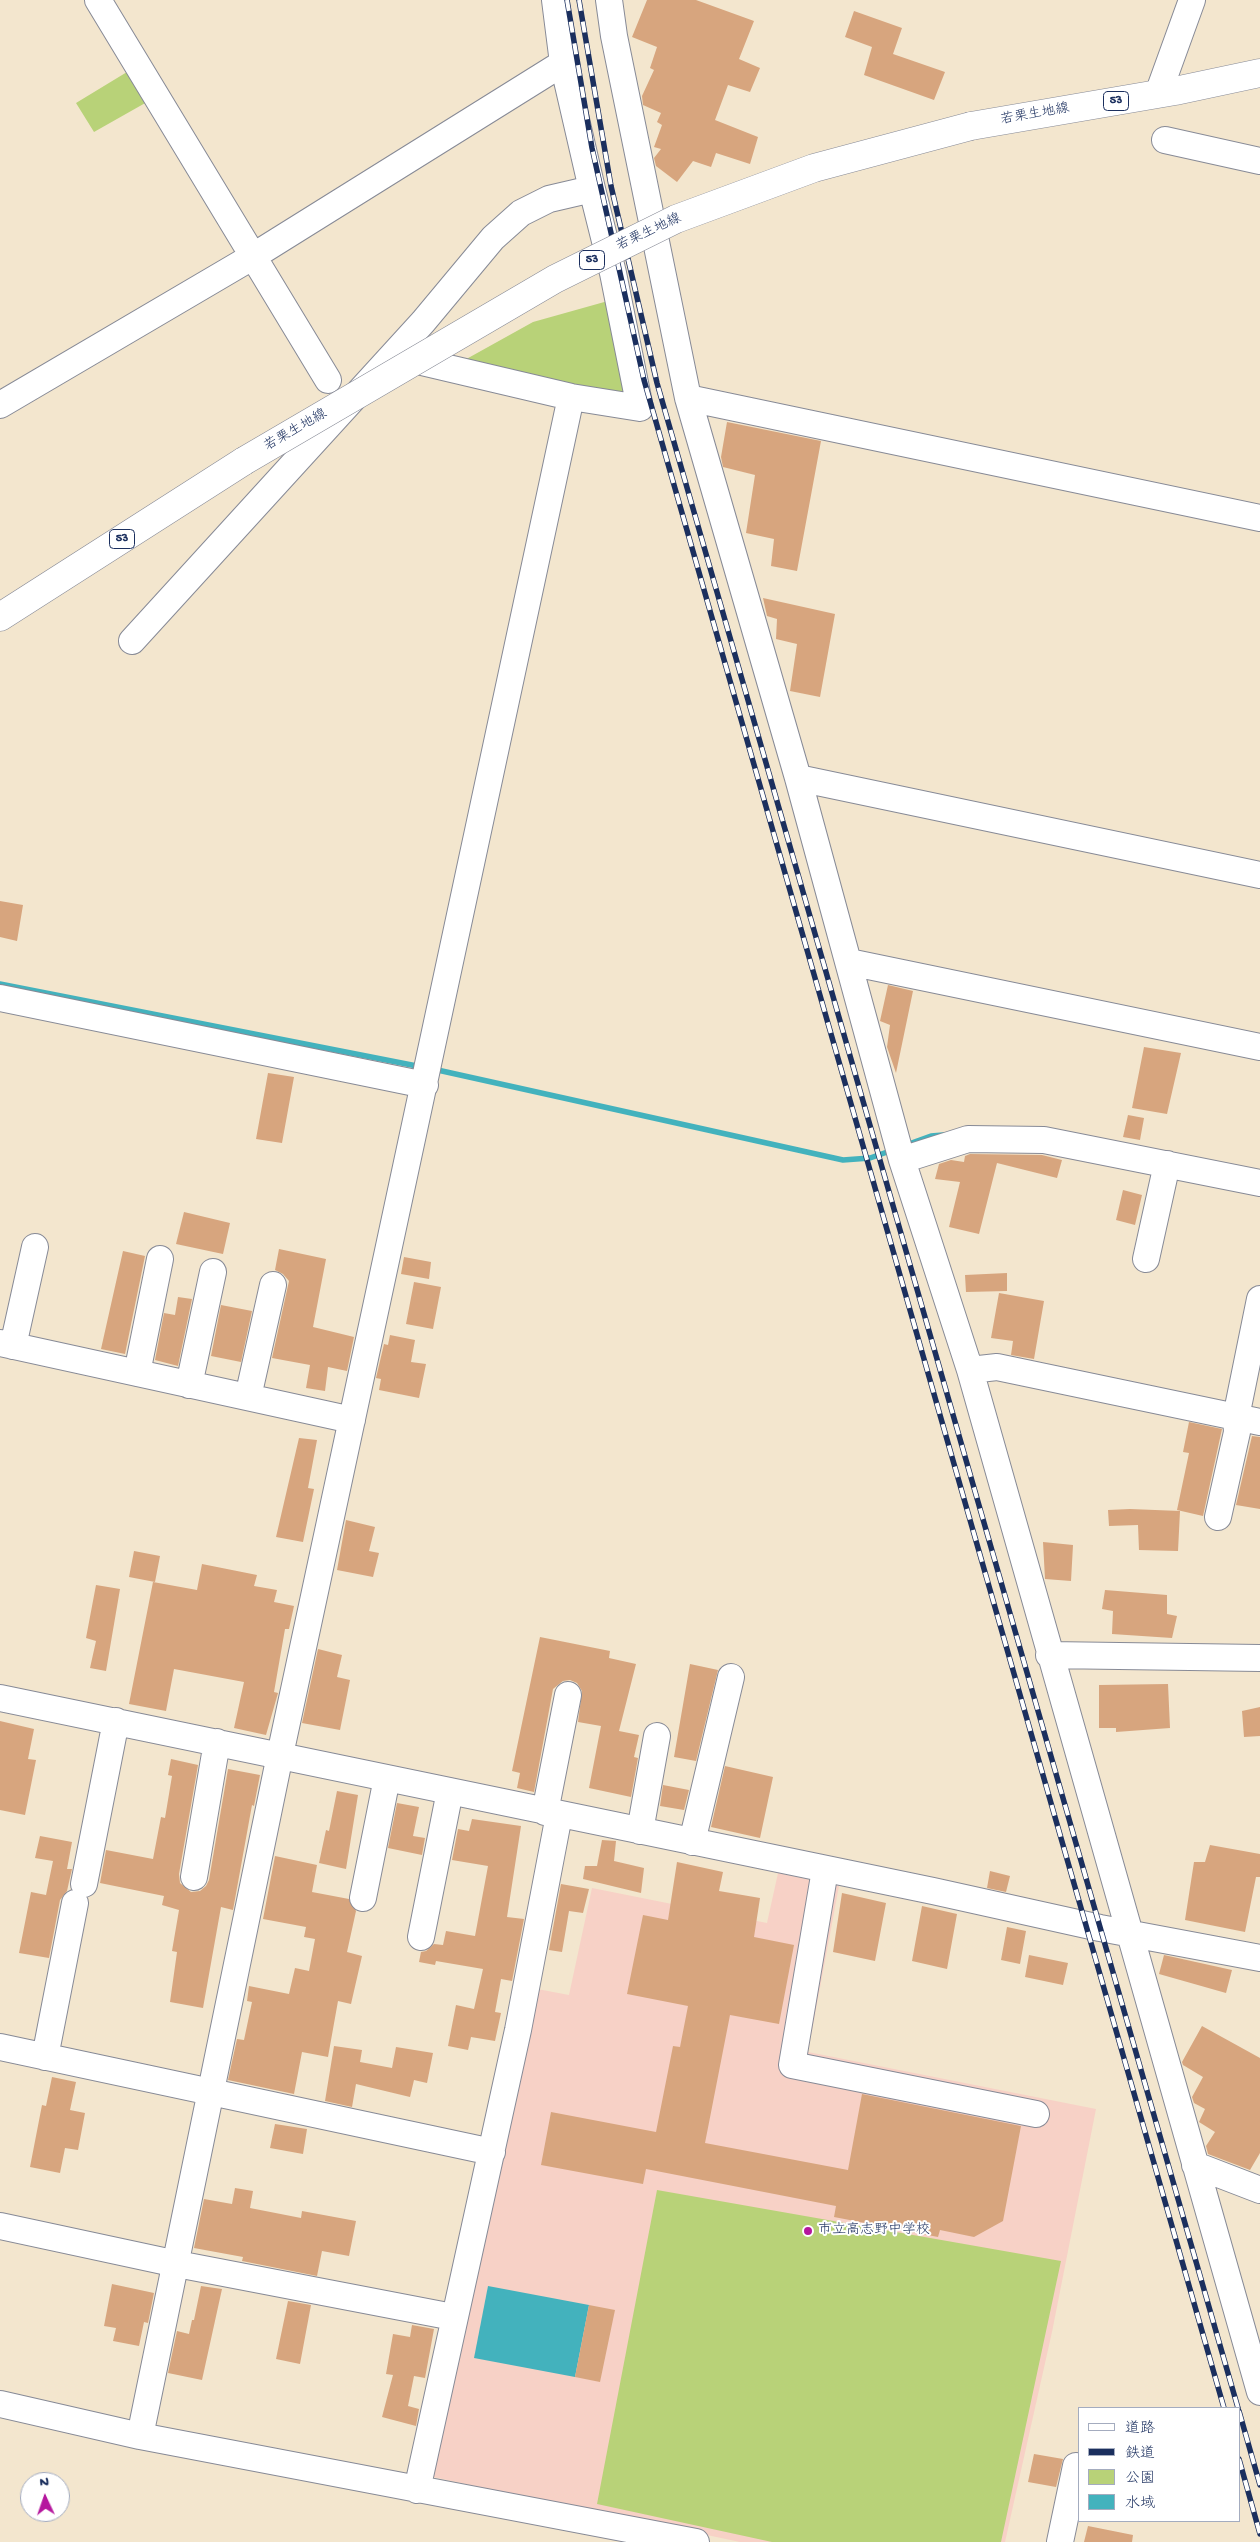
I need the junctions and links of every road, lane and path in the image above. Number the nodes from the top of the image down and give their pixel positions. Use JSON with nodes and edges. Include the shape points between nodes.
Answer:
{"nodes":[{"id":1,"x":98,"y":0,"type":"edge"},
{"id":2,"x":555,"y":0,"type":"edge"},
{"id":3,"x":609,"y":0,"type":"edge"},
{"id":4,"x":1192,"y":0,"type":"edge"},
{"id":5,"x":563,"y":63,"type":"junction"},
{"id":6,"x":1260,"y":73,"type":"edge"},
{"id":7,"x":1158,"y":94,"type":"junction"},
{"id":8,"x":1165,"y":140,"type":"dead end"},
{"id":9,"x":1260,"y":161,"type":"edge"},
{"id":10,"x":592,"y":189,"type":"junction"},
{"id":11,"x":252,"y":257,"type":"junction"},
{"id":12,"x":393,"y":355,"type":"junction"},
{"id":13,"x":328,"y":380,"type":"dead end"},
{"id":14,"x":571,"y":397,"type":"junction"},
{"id":15,"x":688,"y":398,"type":"junction"},
{"id":16,"x":0,"y":405,"type":"edge"},
{"id":17,"x":1260,"y":518,"type":"edge"},
{"id":18,"x":0,"y":617,"type":"edge"},
{"id":19,"x":132,"y":641,"type":"dead end"},
{"id":20,"x":798,"y":778,"type":"junction"},
{"id":21,"x":1260,"y":875,"type":"edge"},
{"id":22,"x":849,"y":962,"type":"junction"},
{"id":23,"x":0,"y":998,"type":"edge"},
{"id":24,"x":1260,"y":1047,"type":"edge"},
{"id":25,"x":425,"y":1085,"type":"junction"},
{"id":26,"x":902,"y":1160,"type":"junction"},
{"id":27,"x":1167,"y":1164,"type":"junction"},
{"id":28,"x":1260,"y":1183,"type":"edge"},
{"id":29,"x":35,"y":1247,"type":"dead end"},
{"id":30,"x":160,"y":1259,"type":"dead end"},
{"id":31,"x":1146,"y":1259,"type":"dead end"},
{"id":32,"x":213,"y":1272,"type":"dead end"},
{"id":33,"x":273,"y":1286,"type":"dead end"},
{"id":34,"x":1260,"y":1299,"type":"edge"},
{"id":35,"x":6,"y":1345,"type":"edge"},
{"id":36,"x":970,"y":1370,"type":"junction"},
{"id":37,"x":136,"y":1373,"type":"junction"},
{"id":38,"x":189,"y":1384,"type":"junction"},
{"id":39,"x":248,"y":1397,"type":"junction"},
{"id":40,"x":1248,"y":1419,"type":"edge"},
{"id":41,"x":352,"y":1420,"type":"junction"},
{"id":42,"x":1218,"y":1518,"type":"dead end"},
{"id":43,"x":1049,"y":1655,"type":"junction"},
{"id":44,"x":1260,"y":1658,"type":"edge"},
{"id":45,"x":731,"y":1677,"type":"dead end"},
{"id":46,"x":568,"y":1695,"type":"dead end"},
{"id":47,"x":0,"y":1698,"type":"edge"},
{"id":48,"x":116,"y":1721,"type":"junction"},
{"id":49,"x":656,"y":1736,"type":"dead end"},
{"id":50,"x":217,"y":1742,"type":"junction"},
{"id":51,"x":280,"y":1755,"type":"junction"},
{"id":52,"x":387,"y":1778,"type":"junction"},
{"id":53,"x":450,"y":1791,"type":"junction"},
{"id":54,"x":552,"y":1813,"type":"junction"},
{"id":55,"x":640,"y":1831,"type":"junction"},
{"id":56,"x":692,"y":1842,"type":"junction"},
{"id":57,"x":825,"y":1870,"type":"junction"},
{"id":58,"x":194,"y":1877,"type":"dead end"},
{"id":59,"x":363,"y":1898,"type":"dead end"},
{"id":60,"x":1129,"y":1932,"type":"junction"},
{"id":61,"x":421,"y":1937,"type":"dead end"},
{"id":62,"x":1260,"y":1958,"type":"edge"},
{"id":63,"x":0,"y":2048,"type":"edge"},
{"id":64,"x":45,"y":2057,"type":"junction"},
{"id":65,"x":212,"y":2093,"type":"junction"},
{"id":66,"x":1036,"y":2114,"type":"dead end"},
{"id":67,"x":492,"y":2152,"type":"junction"},
{"id":68,"x":1195,"y":2166,"type":"junction"},
{"id":69,"x":1260,"y":2190,"type":"edge"},
{"id":70,"x":0,"y":2226,"type":"edge"},
{"id":71,"x":178,"y":2264,"type":"junction"},
{"id":72,"x":454,"y":2317,"type":"junction"},
{"id":73,"x":1260,"y":2392,"type":"edge"},
{"id":74,"x":0,"y":2404,"type":"edge"},
{"id":75,"x":140,"y":2436,"type":"junction"},
{"id":76,"x":1076,"y":2466,"type":"dead end"},
{"id":77,"x":417,"y":2490,"type":"junction"},
{"id":78,"x":696,"y":2542,"type":"edge"},
{"id":79,"x":1060,"y":2542,"type":"edge"}],
"edges":[{"from":1,"to":11,"type":"street"},
{"from":2,"to":5,"type":"street"},
{"from":3,"to":15,"type":"street"},
{"from":4,"to":7,"type":"street"},
{"from":5,"to":10,"type":"street"},
{"from":5,"to":11,"type":"street"},
{"from":6,"to":7,"type":"main road","name":"若栗生地線","number":"53"},
{"from":7,"to":18,"type":"main road","name":"若栗生地線","number":"53","bridge":true,"via":[[971,126],[814,168],[676,219],[554,279],[244,462]]},
{"from":8,"to":9,"type":"street"},
{"from":10,"to":12,"type":"street","via":[[549,199],[521,213],[493,238]]},
{"from":10,"to":14,"type":"street","via":[[640,408]]},
{"from":11,"to":13,"type":"street"},
{"from":11,"to":16,"type":"street"},
{"from":12,"to":14,"type":"street"},
{"from":12,"to":19,"type":"street"},
{"from":14,"to":25,"type":"street"},
{"from":15,"to":17,"type":"street"},
{"from":15,"to":20,"type":"street"},
{"from":20,"to":21,"type":"street"},
{"from":20,"to":22,"type":"street"},
{"from":22,"to":24,"type":"street"},
{"from":22,"to":26,"type":"street"},
{"from":23,"to":25,"type":"street"},
{"from":25,"to":41,"type":"street"},
{"from":26,"to":27,"type":"street","via":[[968,1139],[1044,1140]]},
{"from":26,"to":36,"type":"street"},
{"from":27,"to":28,"type":"street"},
{"from":27,"to":31,"type":"street"},
{"from":29,"to":35,"type":"street"},
{"from":30,"to":37,"type":"street"},
{"from":32,"to":38,"type":"street"},
{"from":33,"to":39,"type":"street"},
{"from":34,"to":40,"type":"street"},
{"from":35,"to":37,"type":"street"},
{"from":36,"to":40,"type":"street","via":[[998,1367]]},
{"from":36,"to":43,"type":"street"},
{"from":37,"to":38,"type":"street"},
{"from":38,"to":39,"type":"street"},
{"from":39,"to":41,"type":"street"},
{"from":40,"to":42,"type":"street","via":[[1237,1432]]},
{"from":41,"to":51,"type":"street"},
{"from":43,"to":44,"type":"street"},
{"from":43,"to":60,"type":"street"},
{"from":45,"to":56,"type":"street"},
{"from":46,"to":54,"type":"street"},
{"from":47,"to":48,"type":"street"},
{"from":48,"to":50,"type":"street"},
{"from":48,"to":64,"type":"street"},
{"from":49,"to":55,"type":"street"},
{"from":50,"to":51,"type":"street"},
{"from":50,"to":58,"type":"street"},
{"from":51,"to":52,"type":"street"},
{"from":51,"to":65,"type":"street"},
{"from":52,"to":53,"type":"street"},
{"from":52,"to":59,"type":"street"},
{"from":53,"to":54,"type":"street"},
{"from":53,"to":61,"type":"street"},
{"from":54,"to":55,"type":"street"},
{"from":54,"to":67,"type":"street","via":[[518,2030]]},
{"from":55,"to":56,"type":"street"},
{"from":56,"to":57,"type":"street"},
{"from":57,"to":60,"type":"street"},
{"from":57,"to":66,"type":"street","via":[[792,2065]]},
{"from":60,"to":62,"type":"street"},
{"from":60,"to":68,"type":"street"},
{"from":63,"to":64,"type":"street"},
{"from":64,"to":65,"type":"street"},
{"from":65,"to":67,"type":"street"},
{"from":65,"to":71,"type":"street"},
{"from":67,"to":72,"type":"street"},
{"from":68,"to":69,"type":"street"},
{"from":68,"to":73,"type":"street"},
{"from":70,"to":71,"type":"street"},
{"from":71,"to":72,"type":"street"},
{"from":71,"to":75,"type":"street"},
{"from":72,"to":77,"type":"street"},
{"from":74,"to":75,"type":"street"},
{"from":75,"to":77,"type":"street"},
{"from":76,"to":79,"type":"street"},
{"from":77,"to":78,"type":"street"}]}
